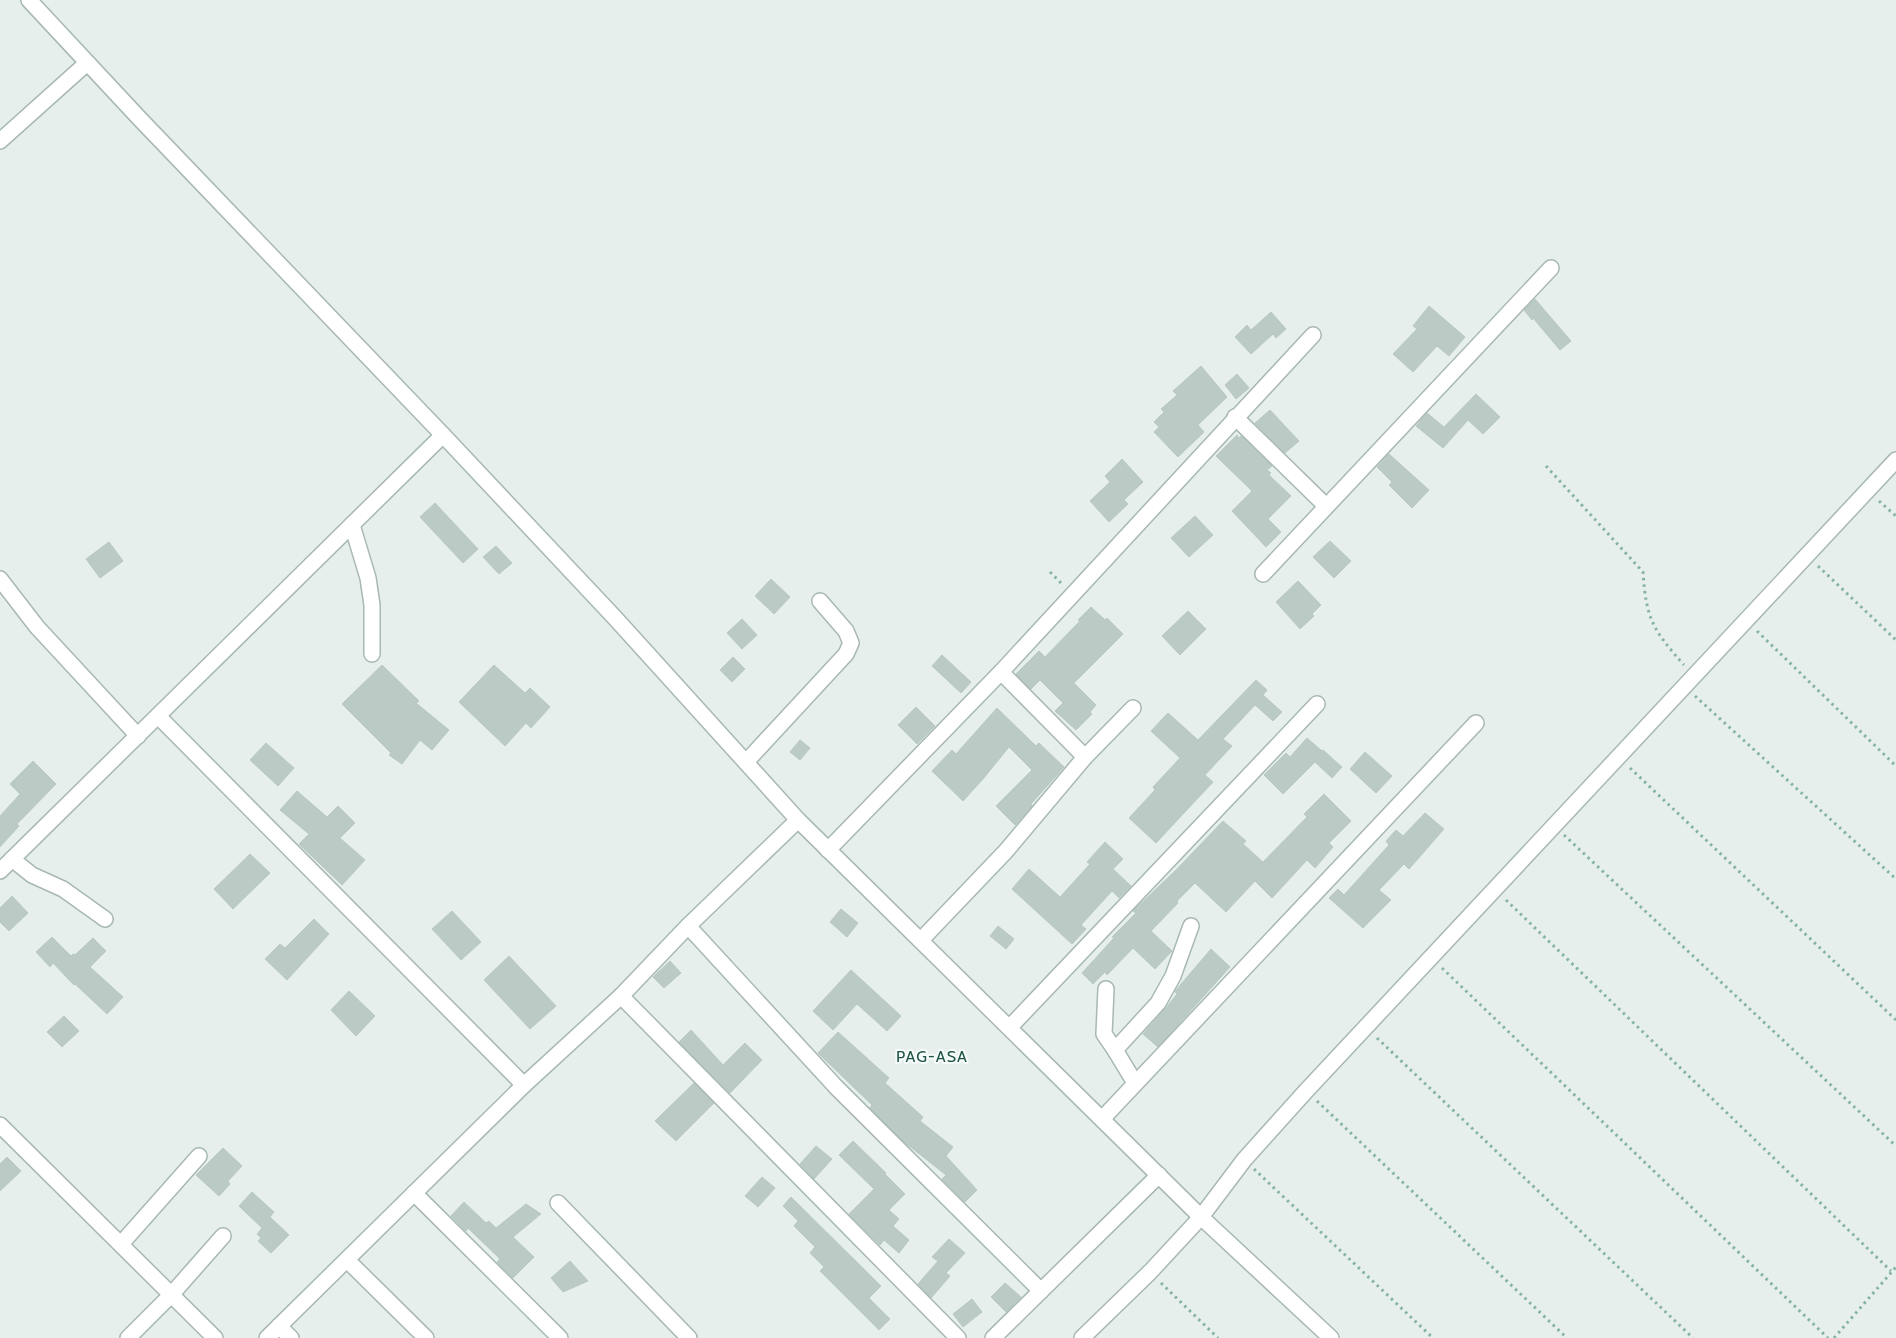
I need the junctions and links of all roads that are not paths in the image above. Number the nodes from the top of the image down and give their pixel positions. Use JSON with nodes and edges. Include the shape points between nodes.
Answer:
{"nodes":[{"id":1,"x":29,"y":0,"type":"edge"},
{"id":2,"x":87,"y":63,"type":"junction"},
{"id":3,"x":0,"y":141,"type":"edge"},
{"id":4,"x":1551,"y":268,"type":"dead end"},
{"id":5,"x":1313,"y":335,"type":"dead end"},
{"id":6,"x":1235,"y":417,"type":"junction"},
{"id":7,"x":444,"y":435,"type":"junction"},
{"id":8,"x":1896,"y":460,"type":"edge"},
{"id":9,"x":1326,"y":506,"type":"junction"},
{"id":10,"x":352,"y":525,"type":"junction"},
{"id":11,"x":1263,"y":574,"type":"dead end"},
{"id":12,"x":0,"y":578,"type":"edge"},
{"id":13,"x":16,"y":598,"type":"junction"},
{"id":14,"x":0,"y":600,"type":"edge"},
{"id":15,"x":820,"y":601,"type":"dead end"},
{"id":16,"x":372,"y":654,"type":"dead end"},
{"id":17,"x":1001,"y":672,"type":"junction"},
{"id":18,"x":1317,"y":704,"type":"dead end"},
{"id":19,"x":1133,"y":708,"type":"dead end"},
{"id":20,"x":158,"y":716,"type":"junction"},
{"id":21,"x":1476,"y":722,"type":"dead end"},
{"id":22,"x":138,"y":736,"type":"junction"},
{"id":23,"x":1085,"y":757,"type":"junction"},
{"id":24,"x":746,"y":762,"type":"junction"},
{"id":25,"x":798,"y":820,"type":"junction"},
{"id":26,"x":828,"y":850,"type":"junction"},
{"id":27,"x":12,"y":859,"type":"junction"},
{"id":28,"x":0,"y":870,"type":"edge"},
{"id":29,"x":105,"y":919,"type":"dead end"},
{"id":30,"x":688,"y":926,"type":"junction"},
{"id":31,"x":1191,"y":926,"type":"dead end"},
{"id":32,"x":922,"y":940,"type":"junction"},
{"id":33,"x":1106,"y":989,"type":"dead end"},
{"id":34,"x":621,"y":996,"type":"junction"},
{"id":35,"x":1010,"y":1027,"type":"junction"},
{"id":36,"x":1115,"y":1050,"type":"junction"},
{"id":37,"x":1135,"y":1083,"type":"junction"},
{"id":38,"x":524,"y":1085,"type":"junction"},
{"id":39,"x":1102,"y":1119,"type":"junction"},
{"id":40,"x":0,"y":1125,"type":"edge"},
{"id":41,"x":199,"y":1156,"type":"dead end"},
{"id":42,"x":1159,"y":1175,"type":"junction"},
{"id":43,"x":414,"y":1193,"type":"junction"},
{"id":44,"x":558,"y":1203,"type":"dead end"},
{"id":45,"x":1201,"y":1217,"type":"junction"},
{"id":46,"x":223,"y":1236,"type":"dead end"},
{"id":47,"x":121,"y":1244,"type":"junction"},
{"id":48,"x":347,"y":1260,"type":"junction"},
{"id":49,"x":1041,"y":1291,"type":"junction"},
{"id":50,"x":171,"y":1295,"type":"junction"},
{"id":51,"x":280,"y":1326,"type":"junction"},
{"id":52,"x":128,"y":1338,"type":"edge"},
{"id":53,"x":215,"y":1338,"type":"edge"},
{"id":54,"x":267,"y":1338,"type":"edge"},
{"id":55,"x":291,"y":1338,"type":"edge"},
{"id":56,"x":426,"y":1338,"type":"edge"},
{"id":57,"x":560,"y":1338,"type":"edge"},
{"id":58,"x":689,"y":1338,"type":"edge"},
{"id":59,"x":958,"y":1338,"type":"edge"},
{"id":60,"x":993,"y":1338,"type":"edge"},
{"id":61,"x":1082,"y":1338,"type":"edge"},
{"id":62,"x":1331,"y":1338,"type":"edge"}],
"edges":[{"from":1,"to":2,"type":"street"},
{"from":2,"to":3,"type":"street"},
{"from":2,"to":7,"type":"street"},
{"from":4,"to":9,"type":"street"},
{"from":5,"to":6,"type":"street"},
{"from":6,"to":9,"type":"street"},
{"from":6,"to":17,"type":"street"},
{"from":7,"to":10,"type":"street"},
{"from":7,"to":24,"type":"street"},
{"from":8,"to":45,"type":"street","via":[[1306,1091],[1244,1160]]},
{"from":9,"to":11,"type":"street"},
{"from":10,"to":16,"type":"street","via":[[368,578],[372,606]]},
{"from":10,"to":20,"type":"street"},
{"from":12,"to":13,"type":"street"},
{"from":13,"to":14,"type":"street"},
{"from":13,"to":22,"type":"street","via":[[37,628]]},
{"from":15,"to":24,"type":"street","via":[[852,643],[846,654]]},
{"from":17,"to":23,"type":"street"},
{"from":17,"to":26,"type":"street"},
{"from":18,"to":35,"type":"street"},
{"from":19,"to":23,"type":"street"},
{"from":20,"to":22,"type":"street"},
{"from":20,"to":38,"type":"street"},
{"from":21,"to":37,"type":"street"},
{"from":22,"to":27,"type":"street"},
{"from":23,"to":32,"type":"street","via":[[1006,851]]},
{"from":24,"to":25,"type":"street"},
{"from":25,"to":26,"type":"street"},
{"from":25,"to":30,"type":"street"},
{"from":26,"to":32,"type":"street"},
{"from":27,"to":28,"type":"street"},
{"from":27,"to":29,"type":"street","via":[[32,875],[62,889]]},
{"from":30,"to":34,"type":"street"},
{"from":30,"to":49,"type":"street","via":[[836,1087]]},
{"from":31,"to":36,"type":"street","via":[[1173,976],[1158,1004]]},
{"from":32,"to":35,"type":"street"},
{"from":33,"to":36,"type":"street","via":[[1104,1034]]},
{"from":34,"to":38,"type":"street"},
{"from":34,"to":59,"type":"street"},
{"from":35,"to":39,"type":"street"},
{"from":36,"to":37,"type":"street"},
{"from":37,"to":39,"type":"street"},
{"from":38,"to":43,"type":"street"},
{"from":39,"to":42,"type":"street"},
{"from":40,"to":47,"type":"street"},
{"from":41,"to":47,"type":"street"},
{"from":42,"to":45,"type":"street"},
{"from":42,"to":49,"type":"street"},
{"from":43,"to":48,"type":"street"},
{"from":43,"to":57,"type":"street"},
{"from":44,"to":58,"type":"street"},
{"from":45,"to":61,"type":"street"},
{"from":45,"to":62,"type":"street"},
{"from":46,"to":50,"type":"street"},
{"from":47,"to":50,"type":"street"},
{"from":48,"to":51,"type":"street"},
{"from":48,"to":56,"type":"street"},
{"from":49,"to":60,"type":"street"},
{"from":50,"to":52,"type":"street"},
{"from":50,"to":53,"type":"street"},
{"from":51,"to":54,"type":"street"},
{"from":51,"to":55,"type":"street"}]}
